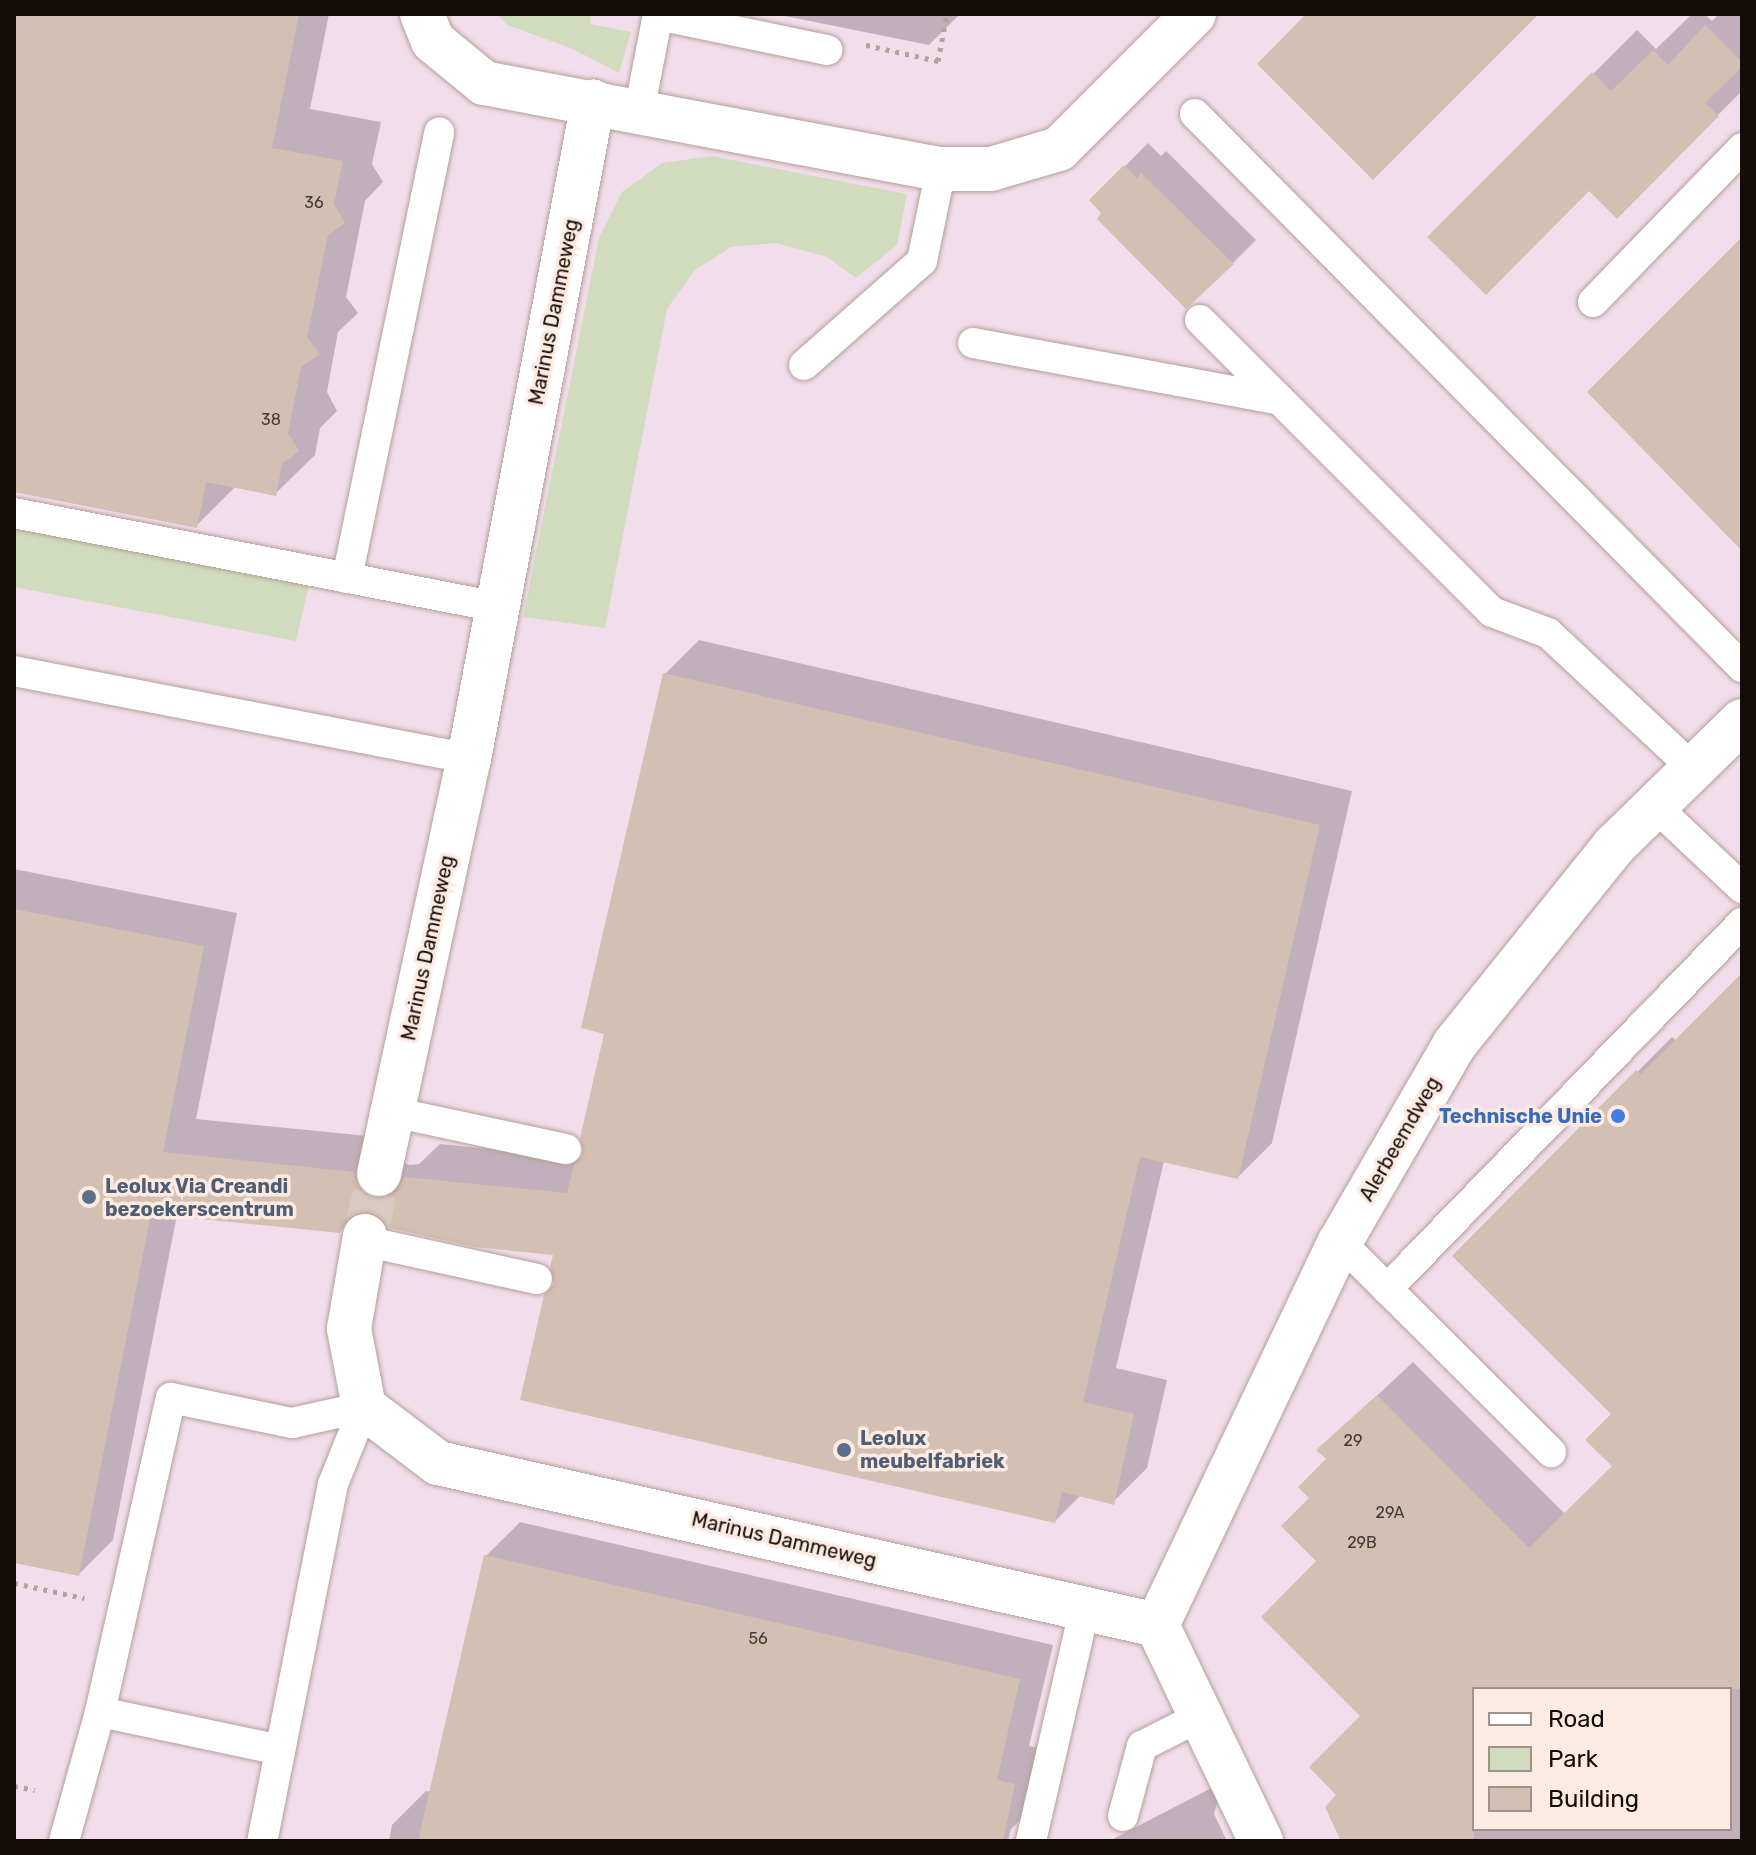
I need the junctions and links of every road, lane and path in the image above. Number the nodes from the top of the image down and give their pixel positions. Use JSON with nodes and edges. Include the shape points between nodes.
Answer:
{"nodes":[{"id":1,"x":422,"y":14,"type":"edge"},
{"id":2,"x":658,"y":14,"type":"edge"},
{"id":3,"x":947,"y":14,"type":"edge"},
{"id":4,"x":1194,"y":14,"type":"edge"},
{"id":5,"x":827,"y":50,"type":"joint"},
{"id":6,"x":593,"y":102,"type":"junction"},
{"id":7,"x":639,"y":112,"type":"junction"},
{"id":8,"x":1195,"y":114,"type":"dead end"},
{"id":9,"x":439,"y":132,"type":"dead end"},
{"id":10,"x":1742,"y":148,"type":"edge"},
{"id":11,"x":941,"y":169,"type":"junction"},
{"id":12,"x":1593,"y":302,"type":"dead end"},
{"id":13,"x":1200,"y":320,"type":"dead end"},
{"id":14,"x":973,"y":343,"type":"dead end"},
{"id":15,"x":804,"y":365,"type":"dead end"},
{"id":16,"x":1280,"y":400,"type":"junction"},
{"id":17,"x":14,"y":513,"type":"edge"},
{"id":18,"x":347,"y":578,"type":"junction"},
{"id":19,"x":498,"y":607,"type":"junction"},
{"id":20,"x":1742,"y":667,"type":"edge"},
{"id":21,"x":14,"y":671,"type":"edge"},
{"id":22,"x":1742,"y":721,"type":"edge"},
{"id":23,"x":469,"y":759,"type":"junction"},
{"id":24,"x":1694,"y":769,"type":"junction"},
{"id":25,"x":1655,"y":806,"type":"junction"},
{"id":26,"x":1742,"y":888,"type":"edge"},
{"id":27,"x":1742,"y":923,"type":"edge"},
{"id":28,"x":393,"y":1112,"type":"junction"},
{"id":29,"x":566,"y":1149,"type":"dead end"},
{"id":30,"x":379,"y":1174,"type":"tunnel mouth"},
{"id":31,"x":364,"y":1238,"type":"joint"},
{"id":32,"x":1340,"y":1242,"type":"junction"},
{"id":33,"x":537,"y":1279,"type":"dead end"},
{"id":34,"x":1387,"y":1289,"type":"junction"},
{"id":35,"x":364,"y":1407,"type":"junction"},
{"id":36,"x":1551,"y":1452,"type":"dead end"},
{"id":37,"x":14,"y":1583,"type":"edge"},
{"id":38,"x":124,"y":1606,"type":"junction"},
{"id":39,"x":1085,"y":1608,"type":"junction"},
{"id":40,"x":1157,"y":1625,"type":"junction"},
{"id":41,"x":100,"y":1712,"type":"junction"},
{"id":42,"x":1201,"y":1716,"type":"junction"},
{"id":43,"x":280,"y":1750,"type":"junction"},
{"id":44,"x":1123,"y":1816,"type":"dead end"},
{"id":45,"x":64,"y":1841,"type":"edge"},
{"id":46,"x":262,"y":1841,"type":"edge"},
{"id":47,"x":1031,"y":1841,"type":"edge"},
{"id":48,"x":1261,"y":1841,"type":"edge"}],
"edges":[{"from":1,"to":6,"type":"street","via":[[433,41],[484,83]]},
{"from":2,"to":5,"type":"lane"},
{"from":2,"to":7,"type":"lane"},
{"from":3,"to":5,"type":"path","via":[[938,61],[852,42]]},
{"from":4,"to":11,"type":"street","via":[[1059,149],[991,169]]},
{"from":6,"to":7,"type":"street"},
{"from":6,"to":19,"type":"street","name":"Marinus Dammeweg"},
{"from":7,"to":11,"type":"street"},
{"from":8,"to":20,"type":"lane"},
{"from":9,"to":18,"type":"lane"},
{"from":10,"to":12,"type":"lane"},
{"from":11,"to":15,"type":"lane","via":[[922,261]]},
{"from":13,"to":16,"type":"lane"},
{"from":14,"to":16,"type":"lane"},
{"from":16,"to":24,"type":"lane","via":[[1492,612],[1548,633]]},
{"from":17,"to":18,"type":"lane"},
{"from":18,"to":19,"type":"lane"},
{"from":19,"to":23,"type":"street","name":"Marinus Dammeweg"},
{"from":21,"to":23,"type":"lane"},
{"from":22,"to":24,"type":"street","name":"Alerbeemdweg"},
{"from":23,"to":28,"type":"street","name":"Marinus Dammeweg"},
{"from":24,"to":25,"type":"street","name":"Alerbeemdweg"},
{"from":25,"to":26,"type":"lane"},
{"from":25,"to":32,"type":"street","name":"Alerbeemdweg","via":[[1614,846],[1454,1045]]},
{"from":27,"to":34,"type":"lane"},
{"from":28,"to":29,"type":"lane"},
{"from":28,"to":30,"type":"street","name":"Marinus Dammeweg"},
{"from":31,"to":33,"type":"lane"},
{"from":31,"to":35,"type":"street","via":[[349,1329]]},
{"from":32,"to":34,"type":"lane"},
{"from":32,"to":40,"type":"street","name":"Alerbeemdweg"},
{"from":34,"to":36,"type":"lane"},
{"from":35,"to":38,"type":"lane","via":[[292,1423],[171,1398]]},
{"from":35,"to":39,"type":"street","name":"Marinus Dammeweg","via":[[438,1463]]},
{"from":35,"to":43,"type":"lane","via":[[333,1484]]},
{"from":37,"to":38,"type":"path"},
{"from":38,"to":41,"type":"lane"},
{"from":39,"to":40,"type":"street","name":"Marinus Dammeweg"},
{"from":39,"to":47,"type":"lane"},
{"from":40,"to":42,"type":"street"},
{"from":41,"to":43,"type":"lane"},
{"from":41,"to":45,"type":"lane"},
{"from":42,"to":44,"type":"lane","via":[[1142,1746]]},
{"from":42,"to":48,"type":"street"},
{"from":43,"to":46,"type":"lane"}]}
